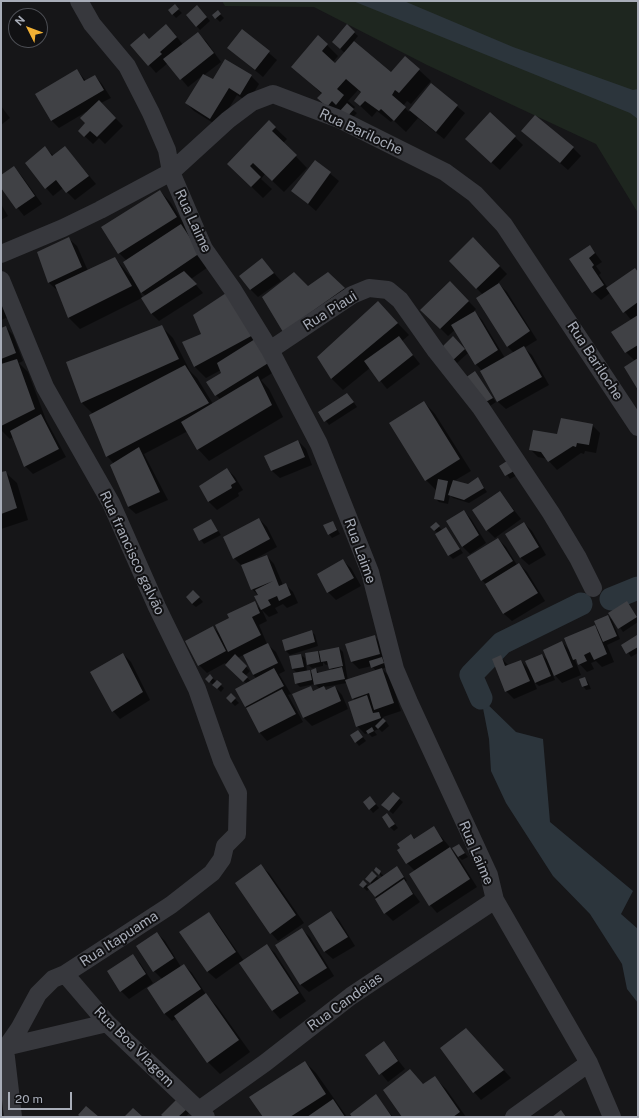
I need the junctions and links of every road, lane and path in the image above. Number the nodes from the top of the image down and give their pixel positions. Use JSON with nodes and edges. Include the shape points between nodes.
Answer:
{"nodes":[{"id":1,"x":79,"y":1,"type":"edge"},
{"id":2,"x":170,"y":172,"type":"junction"},
{"id":3,"x":1,"y":254,"type":"edge"},
{"id":4,"x":1,"y":280,"type":"edge"},
{"id":5,"x":270,"y":350,"type":"junction"},
{"id":6,"x":638,"y":427,"type":"edge"},
{"id":7,"x":593,"y":588,"type":"dead end"},
{"id":8,"x":237,"y":834,"type":"joint"},
{"id":9,"x":495,"y":900,"type":"junction"},
{"id":10,"x":65,"y":974,"type":"junction"},
{"id":11,"x":107,"y":1023,"type":"junction"},
{"id":12,"x":3,"y":1048,"type":"edge"},
{"id":13,"x":589,"y":1063,"type":"junction"},
{"id":14,"x":203,"y":1114,"type":"edge"},
{"id":15,"x":13,"y":1117,"type":"edge"},
{"id":16,"x":514,"y":1117,"type":"edge"},
{"id":17,"x":612,"y":1117,"type":"edge"}],
"edges":[{"from":1,"to":2,"type":"street","name":"Rua Laime","via":[[92,24],[126,66],[167,150]]},
{"from":2,"to":3,"type":"street","name":"Rua Bariloche","via":[[63,228]]},
{"from":2,"to":5,"type":"street","name":"Rua Laime","via":[[204,249]]},
{"from":2,"to":6,"type":"street","name":"Rua Bariloche","via":[[252,102],[273,94],[339,119],[445,172],[475,194],[504,225]]},
{"from":4,"to":8,"type":"street","name":"Rua francisco galvão","via":[[45,387],[111,503],[197,689],[222,761],[238,792]]},
{"from":5,"to":7,"type":"street","name":"Rua Piaui","via":[[352,295],[369,288],[388,290],[400,300],[486,415],[551,513]]},
{"from":5,"to":9,"type":"street","name":"Rua Laime","via":[[319,444],[370,572],[395,669],[430,751],[489,874]]},
{"from":8,"to":10,"type":"street","name":"Rua Itapuama","via":[[225,846],[222,859],[212,873],[199,885]]},
{"from":9,"to":13,"type":"street","name":"Rua Laime"},
{"from":9,"to":14,"type":"street","name":"Rua Candeias","via":[[351,996]]},
{"from":10,"to":11,"type":"street","name":"Rua Boa VIagem"},
{"from":10,"to":12,"type":"street","name":"Rua Itapuama","via":[[53,979],[38,994],[19,1029]]},
{"from":11,"to":12,"type":"street"},
{"from":11,"to":14,"type":"street","name":"Rua Boa VIagem"},
{"from":12,"to":15,"type":"street"},
{"from":13,"to":16,"type":"street"},
{"from":13,"to":17,"type":"street","name":"Rua Laime"}]}
